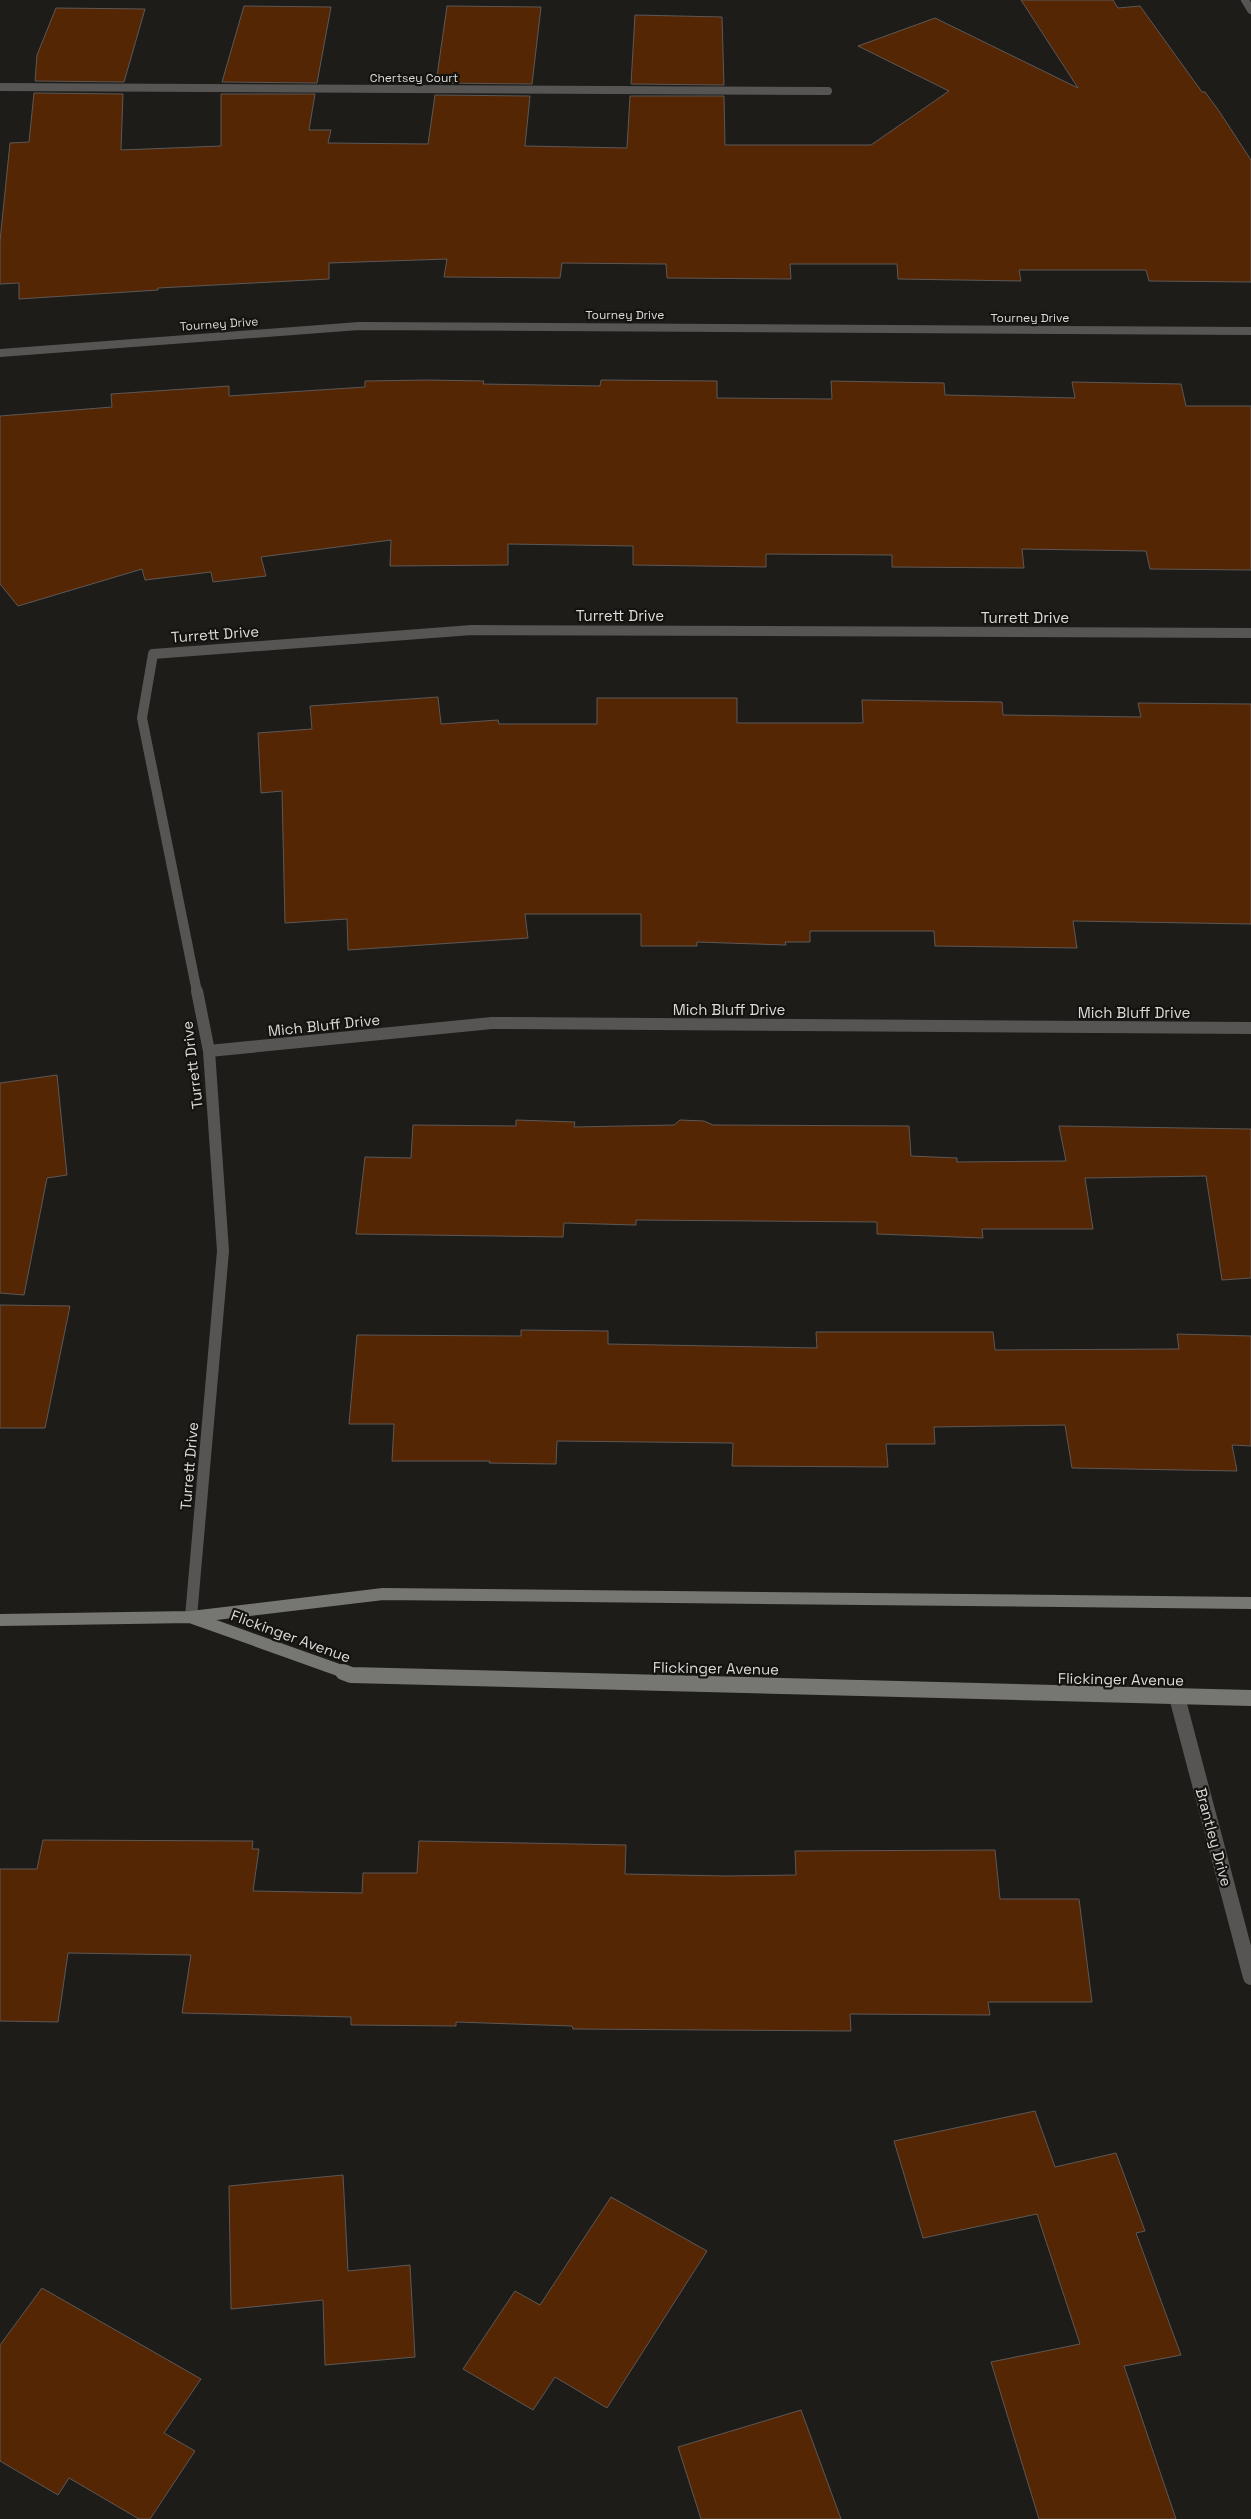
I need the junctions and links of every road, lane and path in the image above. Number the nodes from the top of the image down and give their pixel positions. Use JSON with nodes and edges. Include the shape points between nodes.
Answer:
{"nodes":[{"id":1,"x":1245,"y":0,"type":"edge"},
{"id":2,"x":1251,"y":10,"type":"edge"},
{"id":3,"x":0,"y":86,"type":"edge"},
{"id":4,"x":828,"y":91,"type":"dead end"},
{"id":5,"x":1251,"y":331,"type":"edge"},
{"id":6,"x":0,"y":353,"type":"edge"},
{"id":7,"x":1251,"y":633,"type":"edge"},
{"id":8,"x":1251,"y":1028,"type":"edge"},
{"id":9,"x":209,"y":1051,"type":"junction"},
{"id":10,"x":1251,"y":1603,"type":"edge"},
{"id":11,"x":191,"y":1617,"type":"junction"},
{"id":12,"x":0,"y":1620,"type":"edge"},
{"id":13,"x":1177,"y":1697,"type":"junction"},
{"id":14,"x":1251,"y":1698,"type":"edge"},
{"id":15,"x":1251,"y":1977,"type":"edge"}],
"edges":[{"from":1,"to":2,"type":"street"},
{"from":3,"to":4,"type":"street","name":"Chertsey Court"},
{"from":5,"to":6,"type":"street","name":"Tourney Drive","via":[[359,326]]},
{"from":7,"to":9,"type":"street","name":"Turrett Drive","via":[[472,630],[153,654],[142,718]]},
{"from":8,"to":9,"type":"street","name":"Mich Bluff Drive","via":[[492,1022]]},
{"from":9,"to":11,"type":"street","name":"Turrett Drive","via":[[223,1251]]},
{"from":10,"to":11,"type":"main road","name":"Flickinger Avenue","via":[[384,1594]]},
{"from":11,"to":12,"type":"main road","name":"Flickinger Avenue"},
{"from":11,"to":13,"type":"main road","name":"Flickinger Avenue","via":[[351,1675]]},
{"from":13,"to":14,"type":"main road","name":"Flickinger Avenue"},
{"from":13,"to":15,"type":"street","name":"Brantley Drive"}]}
